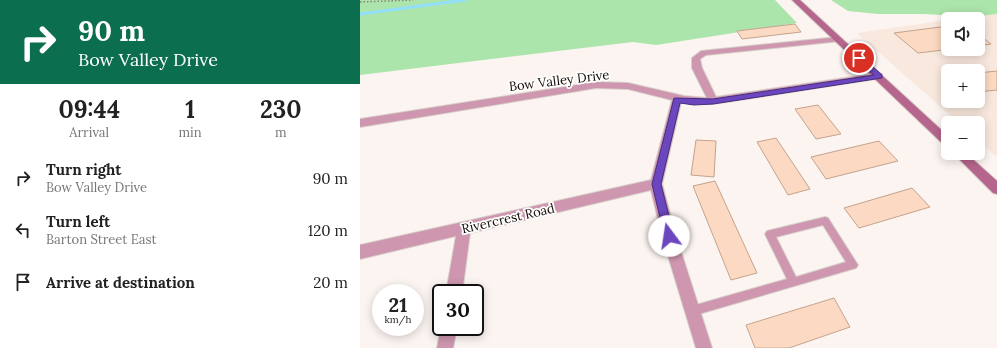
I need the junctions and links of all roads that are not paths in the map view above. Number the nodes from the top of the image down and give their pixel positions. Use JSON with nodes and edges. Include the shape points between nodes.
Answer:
{"nodes":[{"id":1,"x":796,"y":0,"type":"edge"},
{"id":2,"x":838,"y":39,"type":"junction"},
{"id":3,"x":879,"y":76,"type":"junction"},
{"id":4,"x":677,"y":100,"type":"junction"},
{"id":5,"x":713,"y":102,"type":"junction"},
{"id":6,"x":360,"y":124,"type":"edge"},
{"id":7,"x":941,"y":135,"type":"edge"},
{"id":8,"x":966,"y":160,"type":"edge"},
{"id":9,"x":656,"y":184,"type":"junction"},
{"id":10,"x":997,"y":189,"type":"edge"},
{"id":11,"x":464,"y":228,"type":"junction"},
{"id":12,"x":360,"y":252,"type":"edge"},
{"id":13,"x":793,"y":282,"type":"junction"},
{"id":14,"x":455,"y":284,"type":"edge"},
{"id":15,"x":692,"y":311,"type":"junction"},
{"id":16,"x":447,"y":336,"type":"edge"},
{"id":17,"x":445,"y":348,"type":"edge"},
{"id":18,"x":704,"y":348,"type":"edge"}],
"edges":[{"from":1,"to":2,"type":"main road"},
{"from":2,"to":3,"type":"main road"},
{"from":2,"to":5,"type":"street","via":[[704,53],[696,58],[697,68]]},
{"from":3,"to":5,"type":"street","name":"Bow Valley Drive"},
{"from":3,"to":7,"type":"main road"},
{"from":4,"to":5,"type":"street","name":"Bow Valley Drive"},
{"from":4,"to":6,"type":"street","name":"Bow Valley Drive","via":[[638,87],[596,85]]},
{"from":4,"to":9,"type":"street"},
{"from":8,"to":10,"type":"main road"},
{"from":9,"to":11,"type":"street","name":"Rivercrest Road"},
{"from":9,"to":15,"type":"street"},
{"from":11,"to":12,"type":"street","name":"Rivercrest Road"},
{"from":11,"to":14,"type":"street"},
{"from":13,"to":13,"type":"lane","via":[[853,265],[825,221],[770,234]]},
{"from":13,"to":15,"type":"lane"},
{"from":15,"to":18,"type":"street"},
{"from":16,"to":17,"type":"street"}]}
